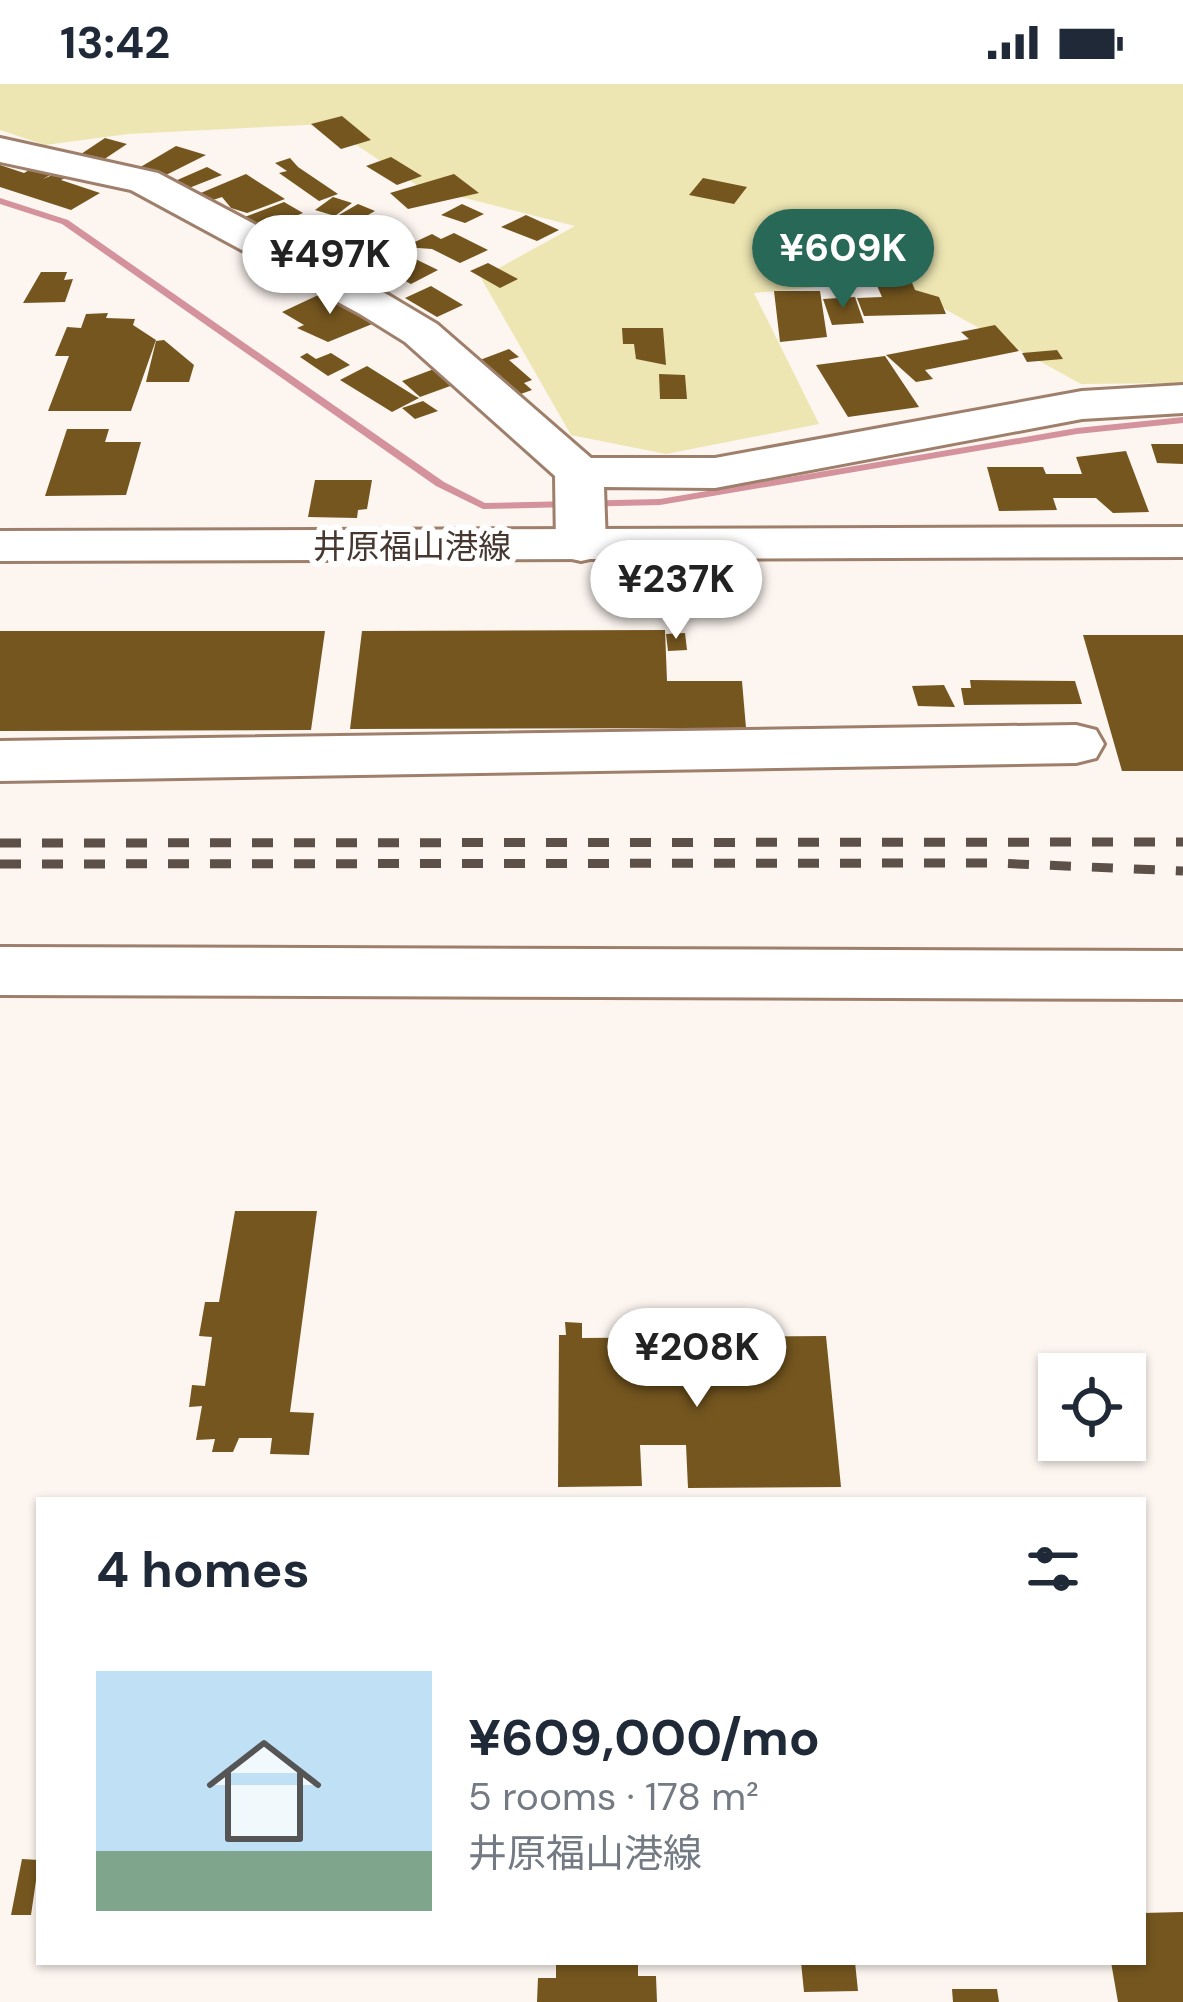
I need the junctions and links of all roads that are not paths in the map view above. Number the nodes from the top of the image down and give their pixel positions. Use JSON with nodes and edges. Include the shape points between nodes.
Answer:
{"nodes":[{"id":1,"x":0,"y":150,"type":"edge"},
{"id":2,"x":1183,"y":399,"type":"edge"},
{"id":3,"x":579,"y":504,"type":"junction"},
{"id":4,"x":1183,"y":542,"type":"edge"},
{"id":5,"x":0,"y":546,"type":"edge"},
{"id":6,"x":1183,"y":567,"type":"edge"},
{"id":7,"x":0,"y":569,"type":"edge"},
{"id":8,"x":1076,"y":744,"type":"dead end"},
{"id":9,"x":0,"y":761,"type":"edge"},
{"id":10,"x":0,"y":970,"type":"edge"},
{"id":11,"x":1183,"y":975,"type":"edge"}],
"edges":[{"from":1,"to":3,"type":"main road","via":[[144,181],[421,333]]},
{"from":2,"to":3,"type":"main road","via":[[1082,405]]},
{"from":3,"to":4,"type":"main road","name":"井原福山港線"},
{"from":3,"to":5,"type":"main road","name":"井原福山港線"},
{"from":6,"to":7,"type":"main road","name":"井原福山港線"},
{"from":8,"to":9,"type":"main road"},
{"from":10,"to":11,"type":"main road"}]}
